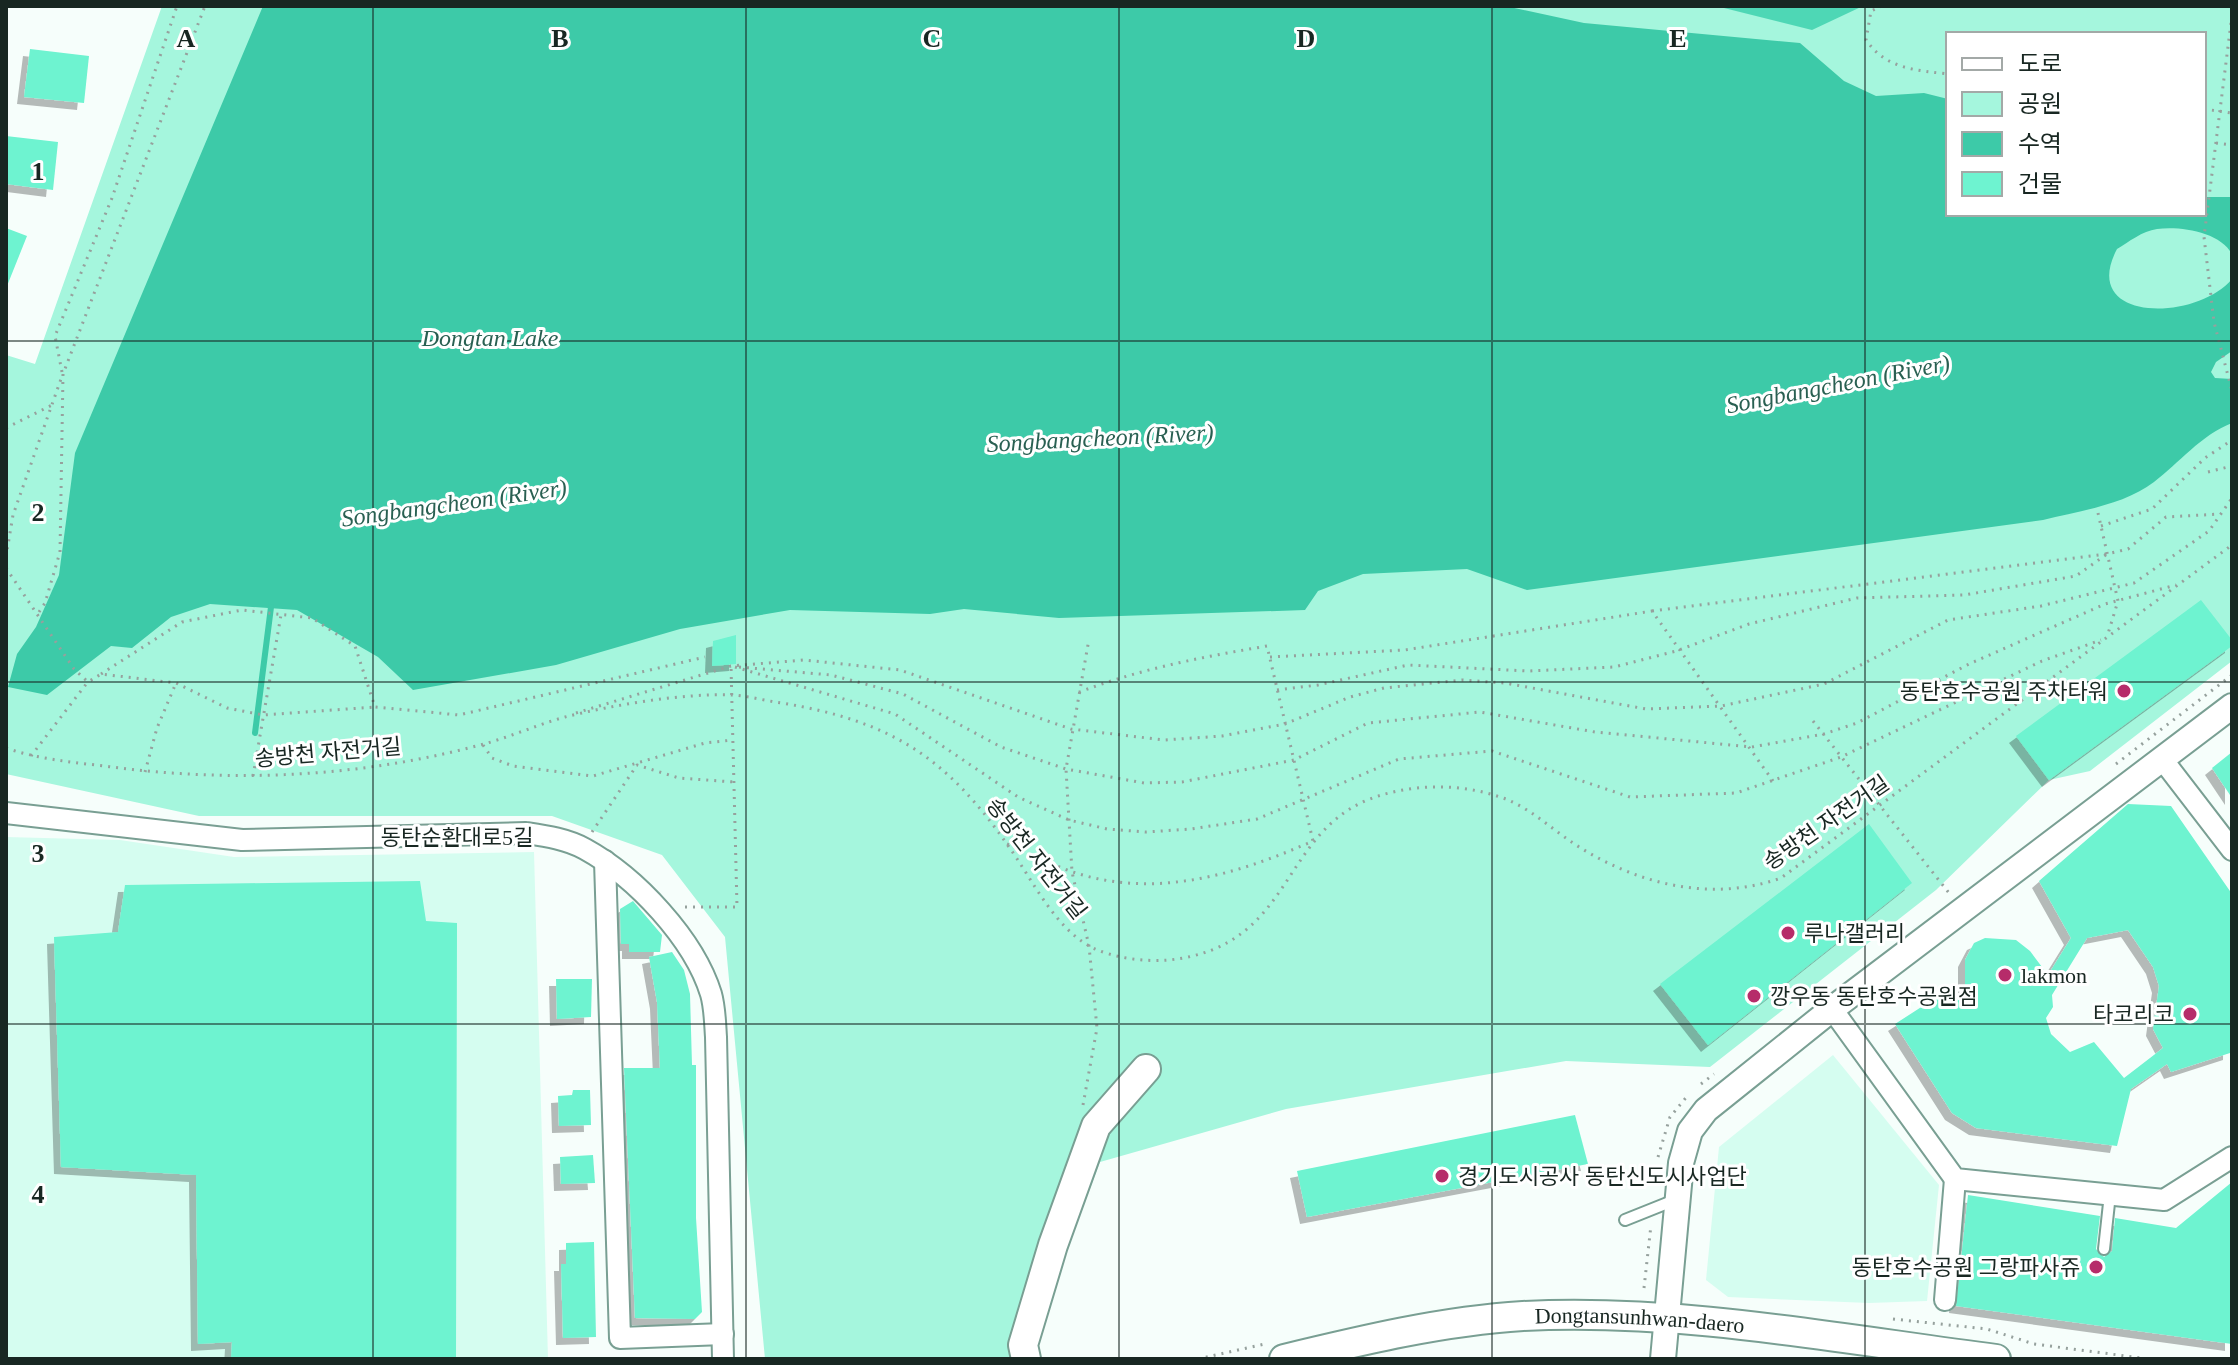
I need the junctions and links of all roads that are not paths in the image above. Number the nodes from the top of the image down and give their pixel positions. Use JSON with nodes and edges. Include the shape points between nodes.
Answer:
{"nodes":[{"id":1,"x":2232,"y":706,"type":"edge"},
{"id":2,"x":2162,"y":759,"type":"junction"},
{"id":3,"x":6,"y":813,"type":"edge"},
{"id":4,"x":2232,"y":850,"type":"edge"},
{"id":5,"x":605,"y":861,"type":"junction"},
{"id":6,"x":1832,"y":1009,"type":"junction"},
{"id":7,"x":1146,"y":1069,"type":"dead end"},
{"id":8,"x":2232,"y":1157,"type":"edge"},
{"id":9,"x":1955,"y":1179,"type":"junction"},
{"id":10,"x":2110,"y":1194,"type":"junction"},
{"id":11,"x":1677,"y":1199,"type":"junction"},
{"id":12,"x":1625,"y":1220,"type":"dead end"},
{"id":13,"x":2104,"y":1249,"type":"dead end"},
{"id":14,"x":1945,"y":1300,"type":"dead end"},
{"id":15,"x":1666,"y":1319,"type":"junction"},
{"id":16,"x":723,"y":1334,"type":"junction"},
{"id":17,"x":1663,"y":1354,"type":"edge"},
{"id":18,"x":723,"y":1359,"type":"edge"},
{"id":19,"x":1026,"y":1359,"type":"edge"},
{"id":20,"x":1284,"y":1359,"type":"edge"},
{"id":21,"x":1996,"y":1359,"type":"edge"}],
"edges":[{"from":1,"to":2,"type":"street"},
{"from":2,"to":4,"type":"street"},
{"from":2,"to":6,"type":"street"},
{"from":3,"to":5,"type":"street","name":"동탄순환대로5길","via":[[242,840],[526,833],[557,838]]},
{"from":5,"to":16,"type":"street","name":"동탄순환대로5길","via":[[676,926],[712,997]]},
{"from":5,"to":16,"type":"street","via":[[620,1338]]},
{"from":6,"to":9,"type":"street"},
{"from":6,"to":11,"type":"street","via":[[1706,1110],[1690,1131]]},
{"from":7,"to":19,"type":"main road","via":[[1096,1126],[1053,1245],[1023,1345]]},
{"from":8,"to":10,"type":"street","via":[[2164,1200]]},
{"from":9,"to":10,"type":"street"},
{"from":9,"to":14,"type":"street"},
{"from":10,"to":13,"type":"lane"},
{"from":11,"to":12,"type":"lane"},
{"from":11,"to":15,"type":"street"},
{"from":15,"to":17,"type":"street"},
{"from":15,"to":20,"type":"main road","name":"Dongtansunhwan-daero","via":[[1588,1315],[1472,1321]]},
{"from":15,"to":21,"type":"main road","name":"Dongtansunhwan-daero"},
{"from":16,"to":18,"type":"street","name":"동탄순환대로5길"}]}
